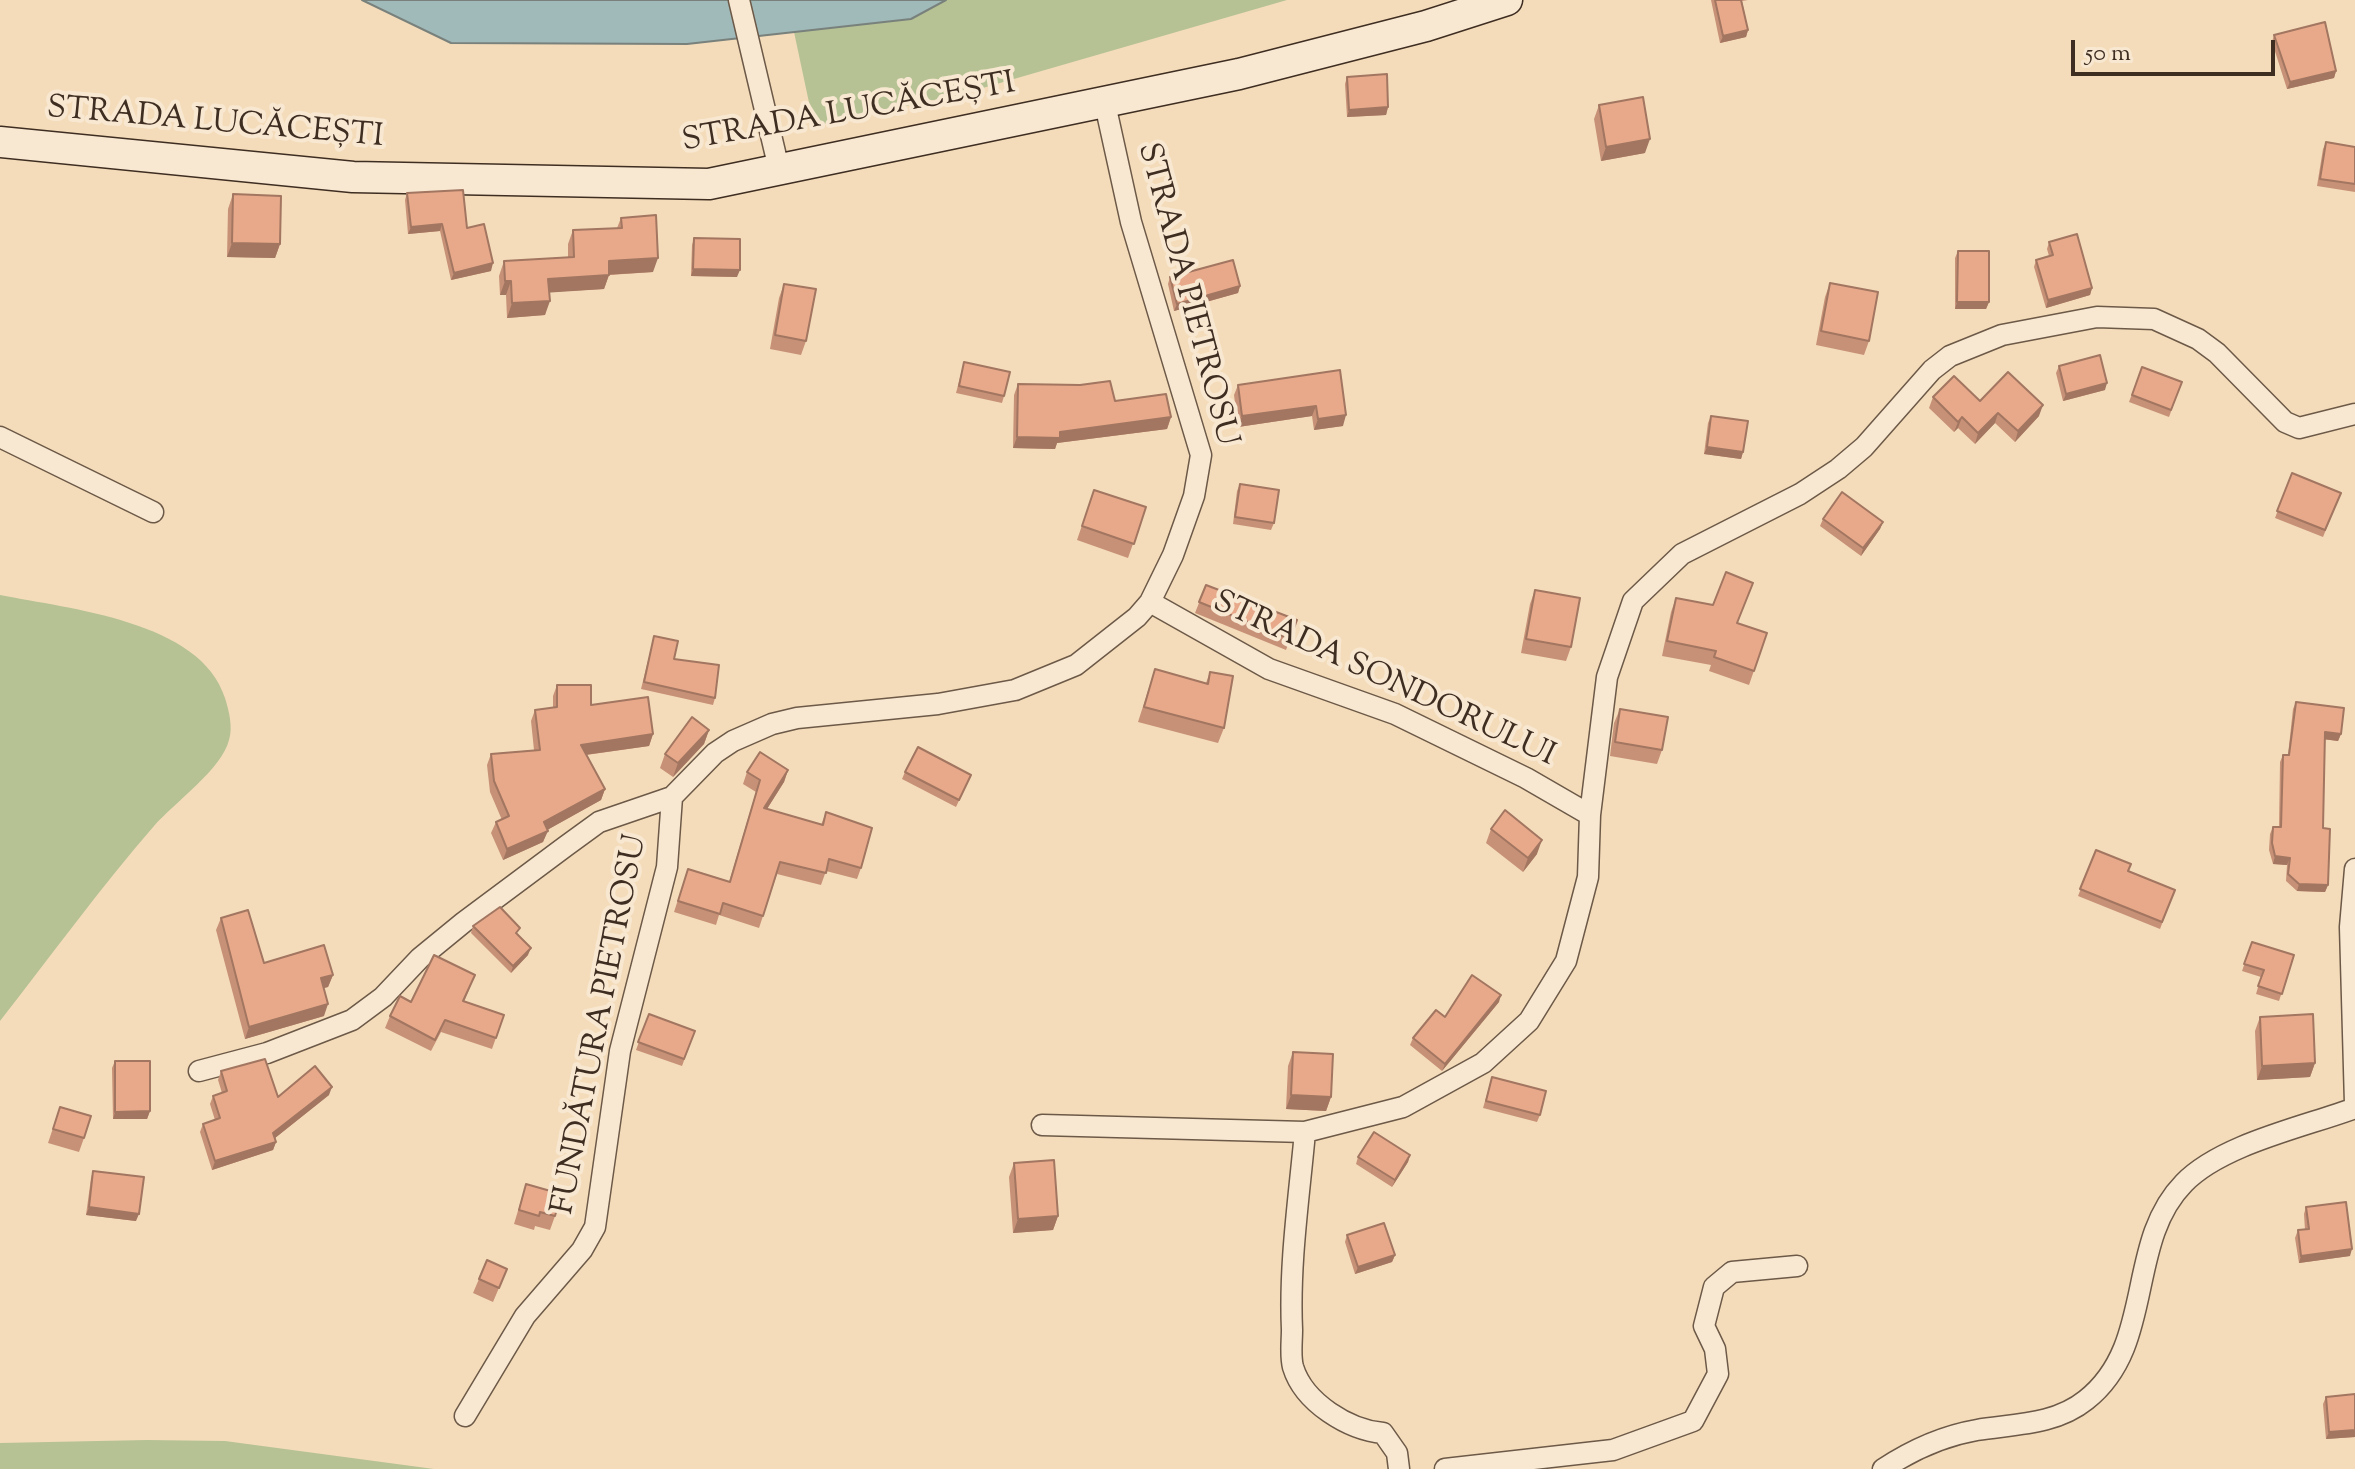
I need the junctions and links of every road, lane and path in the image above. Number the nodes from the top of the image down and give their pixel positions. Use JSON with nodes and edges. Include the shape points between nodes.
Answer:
{"nodes":[{"id":1,"x":739,"y":0,"type":"edge"},
{"id":2,"x":1507,"y":0,"type":"edge"},
{"id":3,"x":1105,"y":104,"type":"junction"},
{"id":4,"x":0,"y":142,"type":"edge"},
{"id":5,"x":779,"y":169,"type":"junction"},
{"id":6,"x":2355,"y":414,"type":"edge"},
{"id":7,"x":0,"y":437,"type":"edge"},
{"id":8,"x":153,"y":512,"type":"dead end"},
{"id":9,"x":1150,"y":602,"type":"junction"},
{"id":10,"x":672,"y":797,"type":"junction"},
{"id":11,"x":1590,"y":815,"type":"junction"},
{"id":12,"x":2355,"y":869,"type":"edge"},
{"id":13,"x":199,"y":1071,"type":"dead end"},
{"id":14,"x":2355,"y":1106,"type":"edge"},
{"id":15,"x":1042,"y":1125,"type":"dead end"},
{"id":16,"x":1305,"y":1132,"type":"junction"},
{"id":17,"x":1797,"y":1266,"type":"dead end"},
{"id":18,"x":465,"y":1416,"type":"dead end"},
{"id":19,"x":1399,"y":1469,"type":"edge"},
{"id":20,"x":1445,"y":1469,"type":"edge"},
{"id":21,"x":1883,"y":1469,"type":"edge"}],
"edges":[{"from":1,"to":5,"type":"street"},
{"from":2,"to":3,"type":"main road","name":"STRADA LUCĂCEȘTI","via":[[1412,30]]},
{"from":3,"to":5,"type":"main road","name":"STRADA LUCĂCEȘTI"},
{"from":3,"to":9,"type":"street","name":"STRADA PIETROSU","via":[[1131,222],[1201,455],[1185,523]]},
{"from":4,"to":5,"type":"main road","name":"STRADA LUCĂCEȘTI","via":[[353,177],[709,184]]},
{"from":6,"to":11,"type":"street","name":"STRADA SONDORULUI","via":[[2299,428],[2271,410],[2198,339],[2142,317],[2097,317],[2002,335],[1950,356],[1838,469],[1682,554],[1633,601],[1607,677]]},
{"from":7,"to":8,"type":"street"},
{"from":9,"to":10,"type":"street","name":"STRADA PIETROSU","via":[[1097,651],[1049,677],[1015,690],[938,704],[772,724],[715,753]]},
{"from":9,"to":11,"type":"street","name":"STRADA SONDORULUI","via":[[1269,669],[1395,714]]},
{"from":10,"to":13,"type":"street","name":"STRADA PIETROSU","via":[[599,822],[464,922],[352,1020],[267,1053]]},
{"from":10,"to":18,"type":"street","name":"FUNDĂTURA PIETROSU","via":[[667,867],[620,1051],[595,1227],[582,1250],[525,1316]]},
{"from":11,"to":16,"type":"street","name":"STRADA SONDORULUI","via":[[1588,877],[1566,961],[1529,1021],[1483,1063],[1403,1107]]},
{"from":12,"to":14,"type":"street","via":[[2350,927]]},
{"from":14,"to":21,"type":"street","via":[[2222,1157],[2184,1183],[2152,1240],[2119,1362],[2086,1401],[2036,1423],[1974,1431],[1916,1447]]},
{"from":15,"to":16,"type":"street","name":"STRADA SONDORULUI"},
{"from":16,"to":19,"type":"street","via":[[1290,1293],[1293,1367],[1305,1388],[1339,1420],[1383,1433],[1397,1453]]},
{"from":17,"to":20,"type":"street","via":[[1732,1272],[1714,1287],[1704,1326],[1715,1349],[1718,1374],[1693,1421],[1613,1450]]}]}
